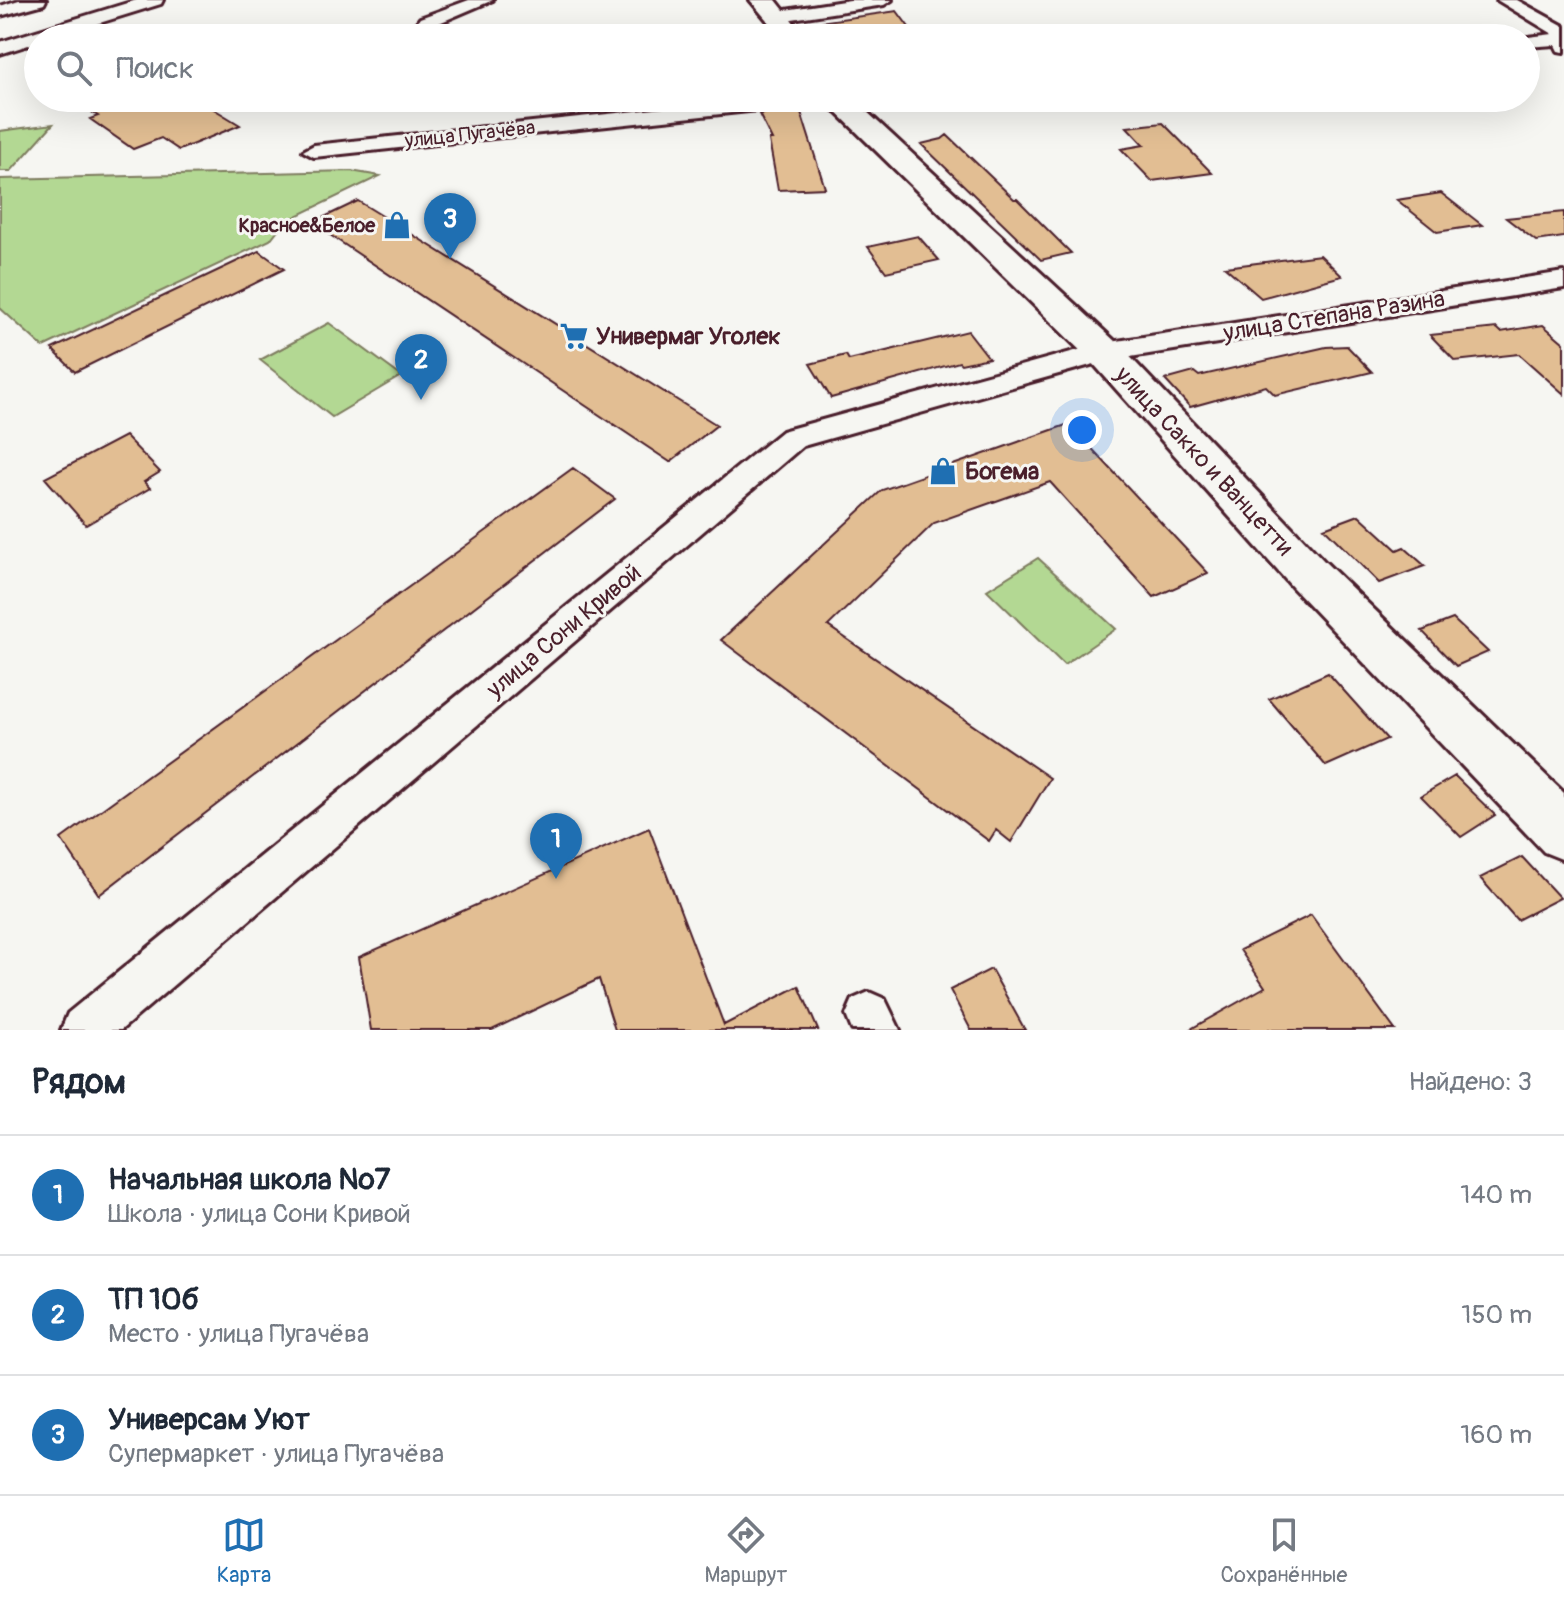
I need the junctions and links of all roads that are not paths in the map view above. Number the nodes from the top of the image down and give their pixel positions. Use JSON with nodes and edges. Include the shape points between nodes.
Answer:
{"nodes":[{"id":1,"x":38,"y":0,"type":"edge"},
{"id":2,"x":155,"y":0,"type":"edge"},
{"id":3,"x":485,"y":0,"type":"edge"},
{"id":4,"x":884,"y":0,"type":"edge"},
{"id":5,"x":1505,"y":0,"type":"edge"},
{"id":6,"x":770,"y":8,"type":"edge"},
{"id":7,"x":0,"y":11,"type":"edge"},
{"id":8,"x":426,"y":22,"type":"dead end"},
{"id":9,"x":78,"y":24,"type":"edge"},
{"id":10,"x":783,"y":24,"type":"edge"},
{"id":11,"x":24,"y":41,"type":"edge"},
{"id":12,"x":1540,"y":42,"type":"edge"},
{"id":13,"x":1564,"y":42,"type":"edge"},
{"id":14,"x":0,"y":48,"type":"edge"},
{"id":15,"x":683,"y":112,"type":"edge"},
{"id":16,"x":851,"y":112,"type":"edge"},
{"id":17,"x":314,"y":151,"type":"dead end"},
{"id":18,"x":1564,"y":280,"type":"edge"},
{"id":19,"x":1104,"y":352,"type":"junction"},
{"id":20,"x":1564,"y":832,"type":"edge"},
{"id":21,"x":85,"y":1030,"type":"edge"}],
"edges":[{"from":1,"to":7,"type":"street"},
{"from":2,"to":9,"type":"street"},
{"from":3,"to":8,"type":"street"},
{"from":4,"to":6,"type":"street"},
{"from":5,"to":13,"type":"street","via":[[1563,33]]},
{"from":6,"to":10,"type":"street"},
{"from":11,"to":14,"type":"street"},
{"from":12,"to":13,"type":"street"},
{"from":15,"to":17,"type":"street","name":"улица Пугачёва"},
{"from":16,"to":19,"type":"street","name":"улица Сакко и Ванцетти"},
{"from":18,"to":19,"type":"street","name":"улица Степана Разина"},
{"from":19,"to":20,"type":"street","name":"улица Сакко и Ванцетти","via":[[1309,575]]},
{"from":19,"to":21,"type":"street","name":"улица Сони Кривой","via":[[793,438]]}]}
